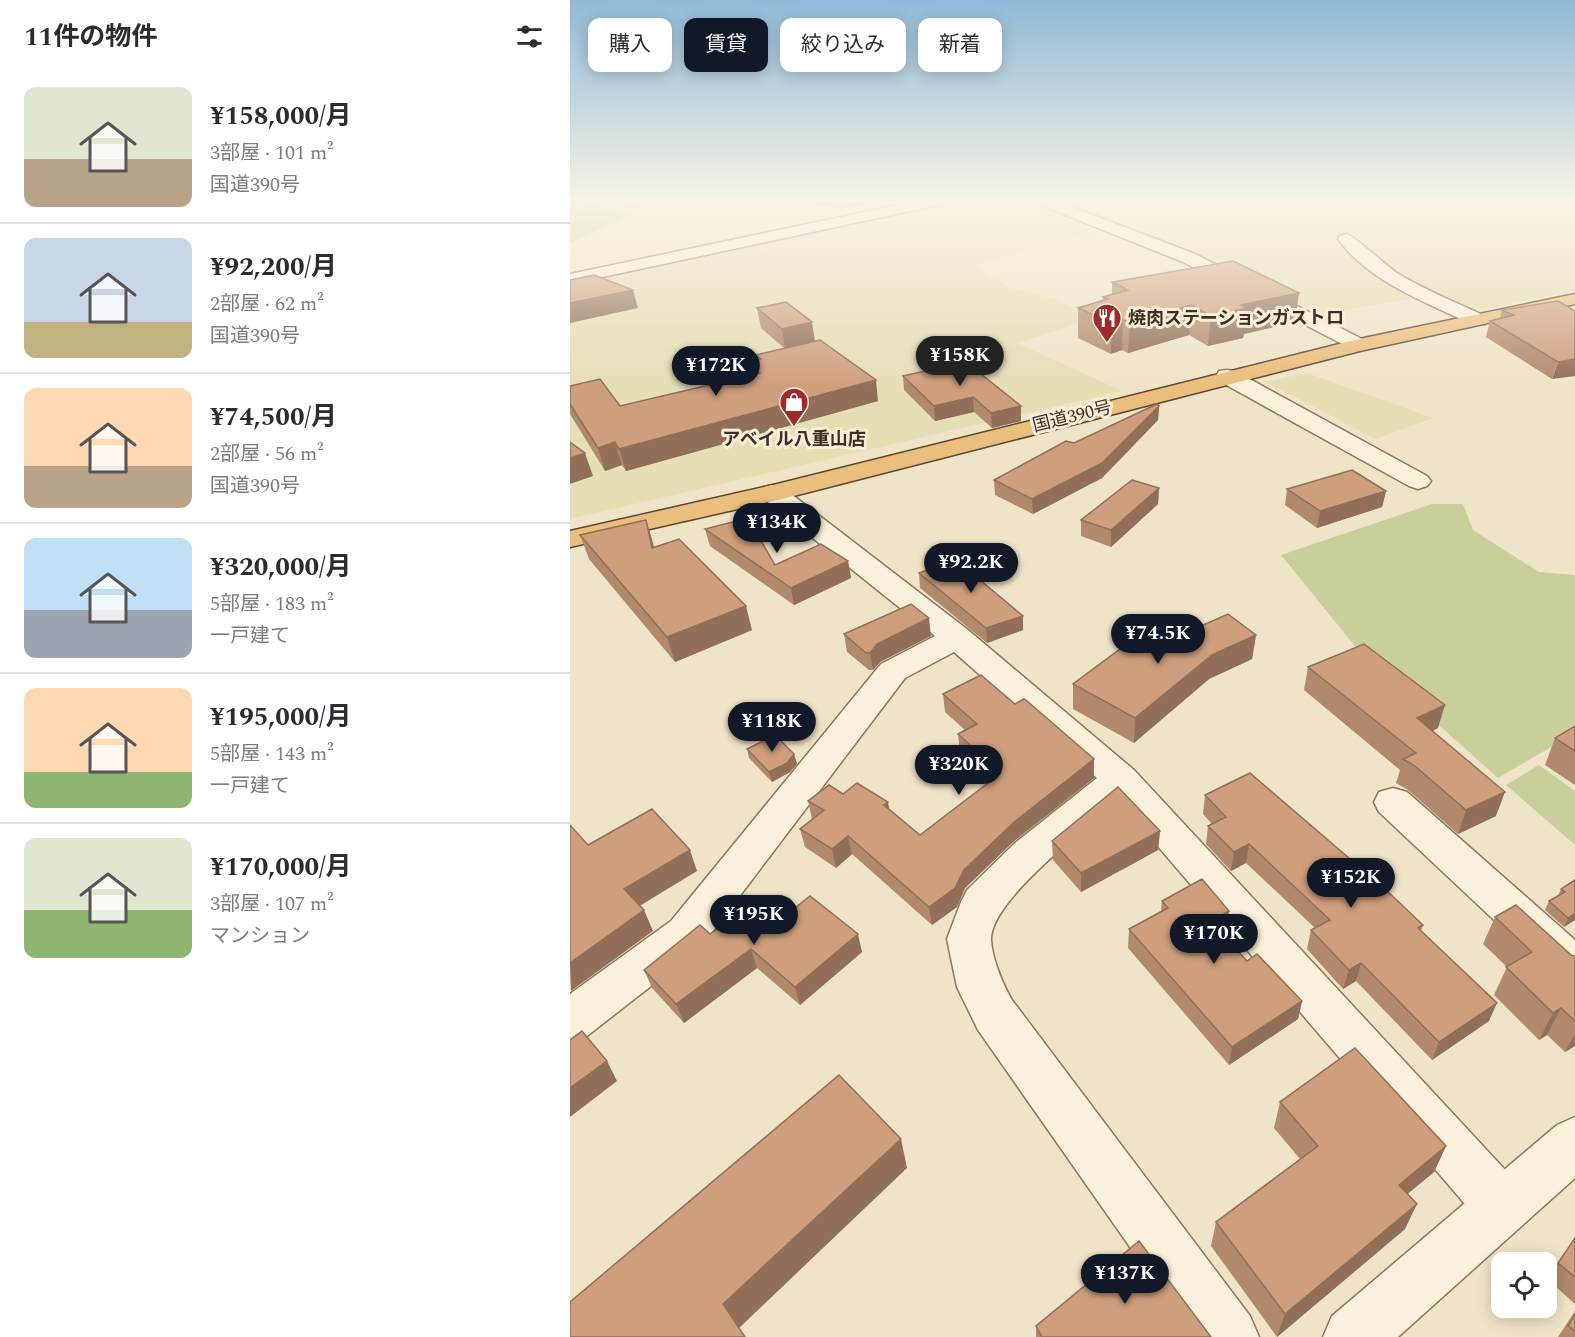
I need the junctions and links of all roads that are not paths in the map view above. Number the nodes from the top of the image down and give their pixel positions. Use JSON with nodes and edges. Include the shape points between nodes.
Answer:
{"nodes":[{"id":1,"x":653,"y":261,"type":"edge"},
{"id":2,"x":1196,"y":261,"type":"edge"},
{"id":3,"x":1369,"y":261,"type":"edge"},
{"id":4,"x":570,"y":279,"type":"edge"},
{"id":5,"x":1575,"y":299,"type":"edge"},
{"id":6,"x":1478,"y":320,"type":"junction"},
{"id":7,"x":1359,"y":345,"type":"junction"},
{"id":8,"x":1227,"y":376,"type":"junction"},
{"id":9,"x":1418,"y":481,"type":"dead end"},
{"id":10,"x":773,"y":493,"type":"junction"},
{"id":11,"x":570,"y":539,"type":"edge"},
{"id":12,"x":957,"y":637,"type":"junction"},
{"id":13,"x":1121,"y":778,"type":"junction"},
{"id":14,"x":1393,"y":802,"type":"dead end"},
{"id":15,"x":1575,"y":967,"type":"edge"},
{"id":16,"x":570,"y":1022,"type":"edge"},
{"id":17,"x":1575,"y":1143,"type":"edge"},
{"id":18,"x":1502,"y":1206,"type":"junction"},
{"id":19,"x":1229,"y":1337,"type":"edge"},
{"id":20,"x":1353,"y":1337,"type":"edge"}],
"edges":[{"from":1,"to":4,"type":"street"},
{"from":2,"to":7,"type":"street"},
{"from":3,"to":6,"type":"street"},
{"from":5,"to":6,"type":"highway","name":"国道390号"},
{"from":6,"to":7,"type":"highway","name":"国道390号"},
{"from":7,"to":8,"type":"highway","name":"国道390号"},
{"from":8,"to":9,"type":"street"},
{"from":8,"to":10,"type":"highway","name":"国道390号"},
{"from":10,"to":11,"type":"highway","name":"国道390号"},
{"from":10,"to":12,"type":"street"},
{"from":12,"to":13,"type":"street"},
{"from":12,"to":16,"type":"street","via":[[893,671],[686,934]]},
{"from":13,"to":18,"type":"street"},
{"from":13,"to":19,"type":"street","via":[[1029,854],[982,902],[969,939],[980,987],[995,1015]]},
{"from":14,"to":15,"type":"street"},
{"from":17,"to":18,"type":"street"},
{"from":18,"to":20,"type":"street"}]}
